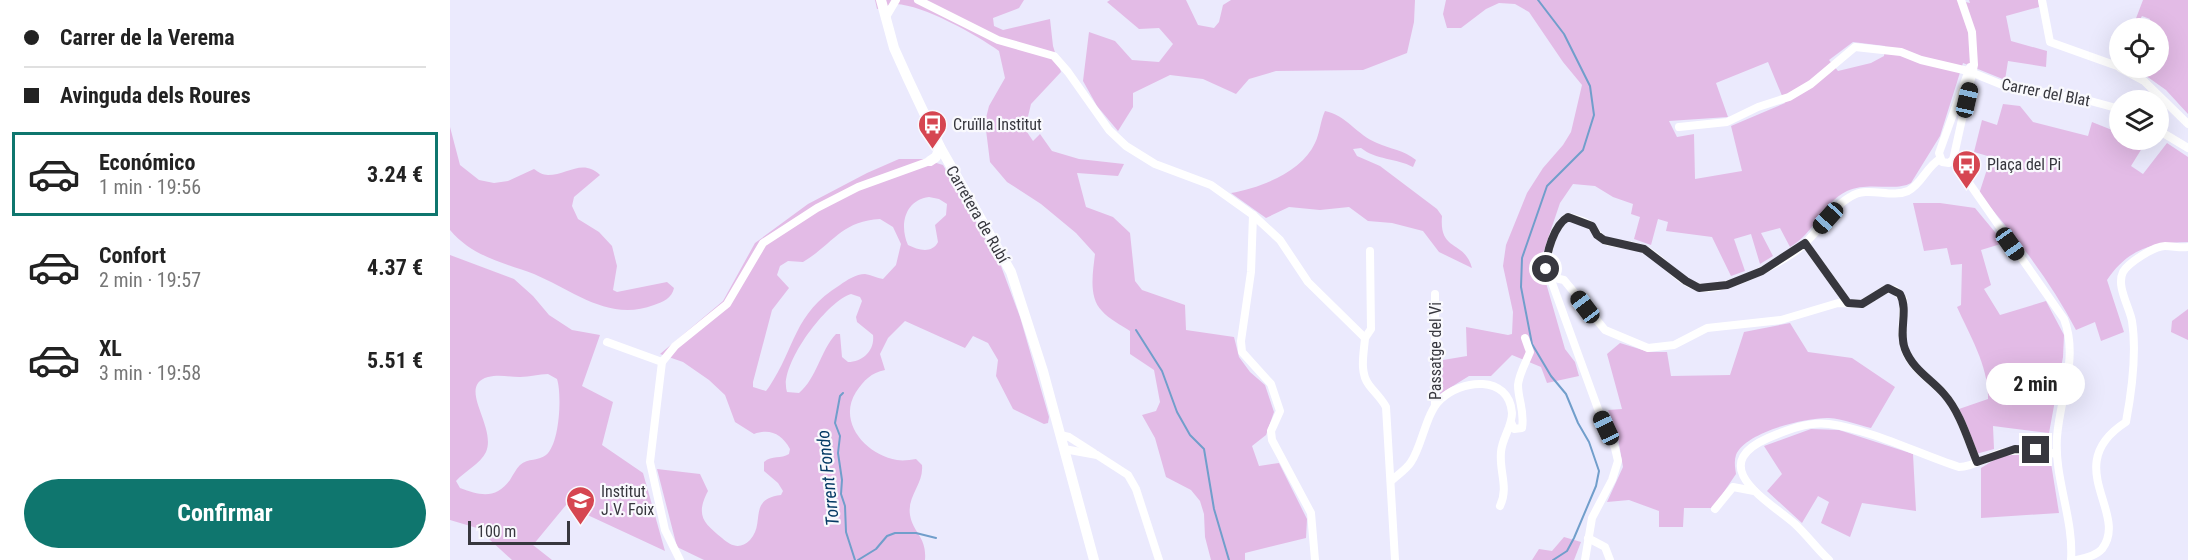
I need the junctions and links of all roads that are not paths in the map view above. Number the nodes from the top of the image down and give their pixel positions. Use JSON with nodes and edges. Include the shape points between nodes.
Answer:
{"nodes":[{"id":1,"x":881,"y":0,"type":"edge"},
{"id":2,"x":896,"y":0,"type":"edge"},
{"id":3,"x":918,"y":0,"type":"edge"},
{"id":4,"x":1961,"y":0,"type":"edge"},
{"id":5,"x":2042,"y":0,"type":"edge"},
{"id":6,"x":886,"y":17,"type":"junction"},
{"id":7,"x":2109,"y":63,"type":"edge"},
{"id":8,"x":1970,"y":73,"type":"junction"},
{"id":9,"x":2139,"y":78,"type":"edge"},
{"id":10,"x":2109,"y":106,"type":"edge"},
{"id":11,"x":2188,"y":124,"type":"edge"},
{"id":12,"x":1679,"y":127,"type":"dead end"},
{"id":13,"x":2169,"y":137,"type":"edge"},
{"id":14,"x":940,"y":147,"type":"junction"},
{"id":15,"x":2188,"y":148,"type":"edge"},
{"id":16,"x":1940,"y":155,"type":"junction"},
{"id":17,"x":1953,"y":157,"type":"junction"},
{"id":18,"x":948,"y":160,"type":"junction"},
{"id":19,"x":930,"y":161,"type":"junction"},
{"id":20,"x":1253,"y":215,"type":"junction"},
{"id":21,"x":1805,"y":243,"type":"junction"},
{"id":22,"x":2188,"y":247,"type":"edge"},
{"id":23,"x":1370,"y":251,"type":"dead end"},
{"id":24,"x":1550,"y":277,"type":"junction"},
{"id":25,"x":1435,"y":294,"type":"dead end"},
{"id":26,"x":1848,"y":303,"type":"junction"},
{"id":27,"x":1365,"y":338,"type":"junction"},
{"id":28,"x":1526,"y":338,"type":"dead end"},
{"id":29,"x":607,"y":342,"type":"dead end"},
{"id":30,"x":662,"y":362,"type":"junction"},
{"id":31,"x":1435,"y":409,"type":"junction"},
{"id":32,"x":1511,"y":422,"type":"junction"},
{"id":33,"x":1062,"y":442,"type":"junction"},
{"id":34,"x":2057,"y":454,"type":"junction"},
{"id":35,"x":1086,"y":455,"type":"junction"},
{"id":36,"x":1097,"y":455,"type":"junction"},
{"id":37,"x":1977,"y":462,"type":"junction"},
{"id":38,"x":1070,"y":470,"type":"junction"},
{"id":39,"x":1391,"y":481,"type":"junction"},
{"id":40,"x":1754,"y":491,"type":"junction"},
{"id":41,"x":1500,"y":506,"type":"dead end"},
{"id":42,"x":1715,"y":509,"type":"dead end"},
{"id":43,"x":1588,"y":537,"type":"junction"},
{"id":44,"x":680,"y":560,"type":"edge"},
{"id":45,"x":1094,"y":560,"type":"edge"},
{"id":46,"x":1159,"y":560,"type":"edge"},
{"id":47,"x":1315,"y":560,"type":"edge"},
{"id":48,"x":1395,"y":560,"type":"edge"},
{"id":49,"x":1585,"y":560,"type":"edge"},
{"id":50,"x":1610,"y":560,"type":"edge"},
{"id":51,"x":1830,"y":560,"type":"edge"},
{"id":52,"x":2071,"y":560,"type":"edge"},
{"id":53,"x":2076,"y":560,"type":"edge"}],
"edges":[{"from":1,"to":6,"type":"street","name":"Carretera de Rubí"},
{"from":2,"to":6,"type":"street"},
{"from":3,"to":20,"type":"street","via":[[998,40],[1053,56],[1109,130],[1126,146],[1155,164],[1211,185]]},
{"from":4,"to":8,"type":"street","via":[[1972,32]]},
{"from":5,"to":7,"type":"street","via":[[2050,42]]},
{"from":6,"to":14,"type":"street","name":"Carretera de Rubí","via":[[894,48]]},
{"from":8,"to":10,"type":"street","name":"Carrer del Blat","via":[[2015,88]]},
{"from":8,"to":12,"type":"street","name":"Carrer del Blat","via":[[1901,52],[1855,47],[1790,97],[1727,122]]},
{"from":8,"to":16,"type":"street","via":[[1958,94]]},
{"from":8,"to":17,"type":"street"},
{"from":9,"to":11,"type":"street"},
{"from":13,"to":15,"type":"street"},
{"from":14,"to":18,"type":"street","name":"Carretera de Rubí"},
{"from":14,"to":19,"type":"street"},
{"from":16,"to":17,"type":"street","via":[[1946,163]]},
{"from":16,"to":21,"type":"street","via":[[1906,192],[1871,190],[1847,198]]},
{"from":17,"to":34,"type":"street","via":[[2064,319],[2069,332],[2070,358]]},
{"from":18,"to":19,"type":"street"},
{"from":18,"to":33,"type":"street","name":"Carretera de Rubí","via":[[1011,272]]},
{"from":19,"to":30,"type":"street","via":[[838,197],[763,243],[727,304],[675,346]]},
{"from":20,"to":27,"type":"street","via":[[1280,240],[1308,282]]},
{"from":20,"to":47,"type":"street","via":[[1242,352],[1271,384],[1280,411],[1271,431],[1272,440],[1311,513]]},
{"from":21,"to":24,"type":"street","via":[[1762,271],[1727,285],[1699,288],[1644,249],[1604,240],[1592,226],[1568,217],[1563,220],[1546,259]]},
{"from":21,"to":26,"type":"street"},
{"from":22,"to":53,"type":"street","via":[[2151,250],[2121,275],[2132,321],[2131,390],[2126,422],[2103,442],[2095,471],[2108,537],[2101,550]]},
{"from":23,"to":27,"type":"street","via":[[1371,329]]},
{"from":24,"to":26,"type":"street","via":[[1564,280],[1605,330],[1648,348],[1674,345],[1707,328],[1781,320]]},
{"from":24,"to":43,"type":"street","via":[[1617,461],[1612,480],[1592,518]]},
{"from":25,"to":31,"type":"street","name":"Passatge del Vi"},
{"from":26,"to":37,"type":"street","via":[[1862,304],[1888,288],[1900,294],[1905,349],[1953,407]]},
{"from":27,"to":39,"type":"street","via":[[1363,372],[1386,407]]},
{"from":28,"to":32,"type":"street","via":[[1530,352],[1518,385],[1524,416],[1522,428],[1514,429]]},
{"from":29,"to":30,"type":"street"},
{"from":30,"to":44,"type":"street","via":[[650,462],[665,530]]},
{"from":31,"to":32,"type":"street","via":[[1439,400],[1467,384],[1482,382],[1508,399]]},
{"from":31,"to":39,"type":"street","via":[[1411,464]]},
{"from":32,"to":41,"type":"street","via":[[1501,453],[1506,486]]},
{"from":33,"to":35,"type":"street"},
{"from":33,"to":36,"type":"street","via":[[1069,437]]},
{"from":33,"to":38,"type":"street","name":"Carretera de Rubí"},
{"from":34,"to":37,"type":"street","via":[[2015,449]]},
{"from":34,"to":52,"type":"street"},
{"from":35,"to":36,"type":"street"},
{"from":35,"to":38,"type":"street","via":[[1072,464]]},
{"from":36,"to":46,"type":"street","via":[[1128,475]]},
{"from":37,"to":40,"type":"street","via":[[1959,467],[1861,430],[1818,423],[1784,431],[1747,450],[1741,472]]},
{"from":38,"to":45,"type":"street","name":"Carretera de Rubí"},
{"from":39,"to":48,"type":"street"},
{"from":40,"to":42,"type":"street","via":[[1733,487]]},
{"from":40,"to":51,"type":"street","via":[[1799,527]]},
{"from":43,"to":49,"type":"street"},
{"from":43,"to":50,"type":"street","via":[[1605,547]]}]}
